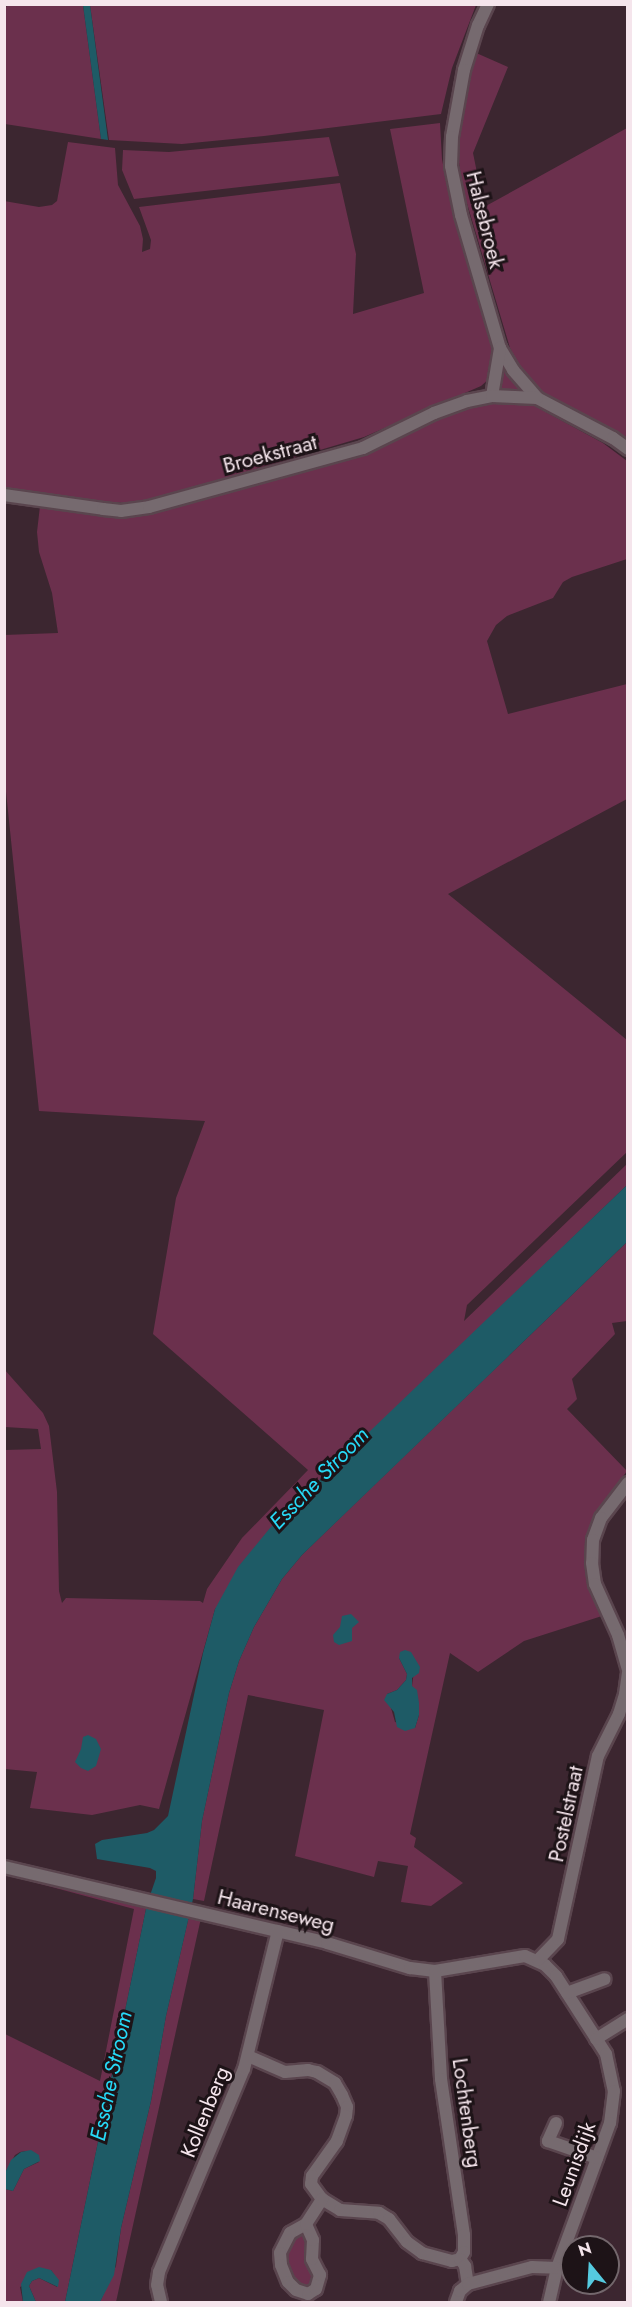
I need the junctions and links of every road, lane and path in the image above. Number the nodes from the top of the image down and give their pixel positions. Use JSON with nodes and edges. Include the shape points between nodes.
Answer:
{"nodes":[{"id":1,"x":488,"y":4,"type":"edge"},
{"id":2,"x":500,"y":348,"type":"junction"},
{"id":3,"x":492,"y":396,"type":"junction"},
{"id":4,"x":537,"y":398,"type":"junction"},
{"id":5,"x":627,"y":449,"type":"edge"},
{"id":6,"x":4,"y":495,"type":"edge"},
{"id":7,"x":627,"y":1483,"type":"edge"},
{"id":8,"x":627,"y":1671,"type":"edge"},
{"id":9,"x":4,"y":1867,"type":"edge"},
{"id":10,"x":278,"y":1931,"type":"junction"},
{"id":11,"x":538,"y":1960,"type":"junction"},
{"id":12,"x":435,"y":1971,"type":"junction"},
{"id":13,"x":605,"y":1978,"type":"dead end"},
{"id":14,"x":567,"y":1993,"type":"junction"},
{"id":15,"x":627,"y":2019,"type":"edge"},
{"id":16,"x":597,"y":2039,"type":"junction"},
{"id":17,"x":248,"y":2056,"type":"junction"},
{"id":18,"x":556,"y":2123,"type":"dead end"},
{"id":19,"x":597,"y":2158,"type":"junction"},
{"id":20,"x":322,"y":2199,"type":"junction"},
{"id":21,"x":306,"y":2224,"type":"junction"},
{"id":22,"x":460,"y":2259,"type":"junction"},
{"id":23,"x":557,"y":2268,"type":"junction"},
{"id":24,"x":468,"y":2284,"type":"junction"},
{"id":25,"x":161,"y":2302,"type":"edge"},
{"id":26,"x":456,"y":2302,"type":"edge"},
{"id":27,"x":549,"y":2302,"type":"edge"}],
"edges":[{"from":1,"to":2,"type":"street","name":"Halsebroek","via":[[464,70],[452,136],[452,166],[461,215]]},
{"from":2,"to":3,"type":"street"},
{"from":2,"to":4,"type":"street","name":"Halsebroek"},
{"from":3,"to":4,"type":"street","name":"Broekstraat"},
{"from":3,"to":6,"type":"street","name":"Broekstraat","via":[[434,413],[363,448],[149,507],[121,511]]},
{"from":4,"to":5,"type":"street"},
{"from":7,"to":8,"type":"street","name":"Postelstraat","via":[[601,1518],[592,1563],[595,1584],[618,1635]]},
{"from":8,"to":11,"type":"street","name":"Postelstraat","via":[[626,1694],[598,1756],[558,1939]]},
{"from":9,"to":10,"type":"street","name":"Haarenseweg"},
{"from":10,"to":12,"type":"street","name":"Haarenseweg","via":[[410,1968]]},
{"from":10,"to":17,"type":"street","name":"Kollenberg"},
{"from":11,"to":12,"type":"street","name":"Haarenseweg","via":[[516,1956]]},
{"from":11,"to":14,"type":"street"},
{"from":12,"to":22,"type":"street","name":"Lochtenberg","via":[[441,2079],[464,2235]]},
{"from":13,"to":14,"type":"street"},
{"from":14,"to":16,"type":"street","name":"Leunisdijk"},
{"from":15,"to":16,"type":"street"},
{"from":16,"to":19,"type":"street","name":"Leunisdijk","via":[[609,2061],[614,2091],[613,2109]]},
{"from":17,"to":20,"type":"street","via":[[285,2072],[317,2072],[330,2079],[342,2095],[346,2116],[337,2140],[312,2176],[311,2184]]},
{"from":17,"to":25,"type":"street","name":"Kollenberg","via":[[159,2272]]},
{"from":18,"to":19,"type":"street","via":[[548,2141]]},
{"from":19,"to":23,"type":"street","name":"Leunisdijk"},
{"from":20,"to":21,"type":"street"},
{"from":20,"to":22,"type":"street","via":[[340,2210],[380,2213],[422,2253],[452,2261]]},
{"from":21,"to":21,"type":"street","via":[[290,2233],[280,2253],[288,2282],[308,2294],[316,2289],[320,2275],[312,2259],[313,2240]]},
{"from":22,"to":24,"type":"street"},
{"from":23,"to":24,"type":"street","via":[[532,2267]]},
{"from":23,"to":27,"type":"street","name":"Leunisdijk"},
{"from":24,"to":26,"type":"street"}]}
